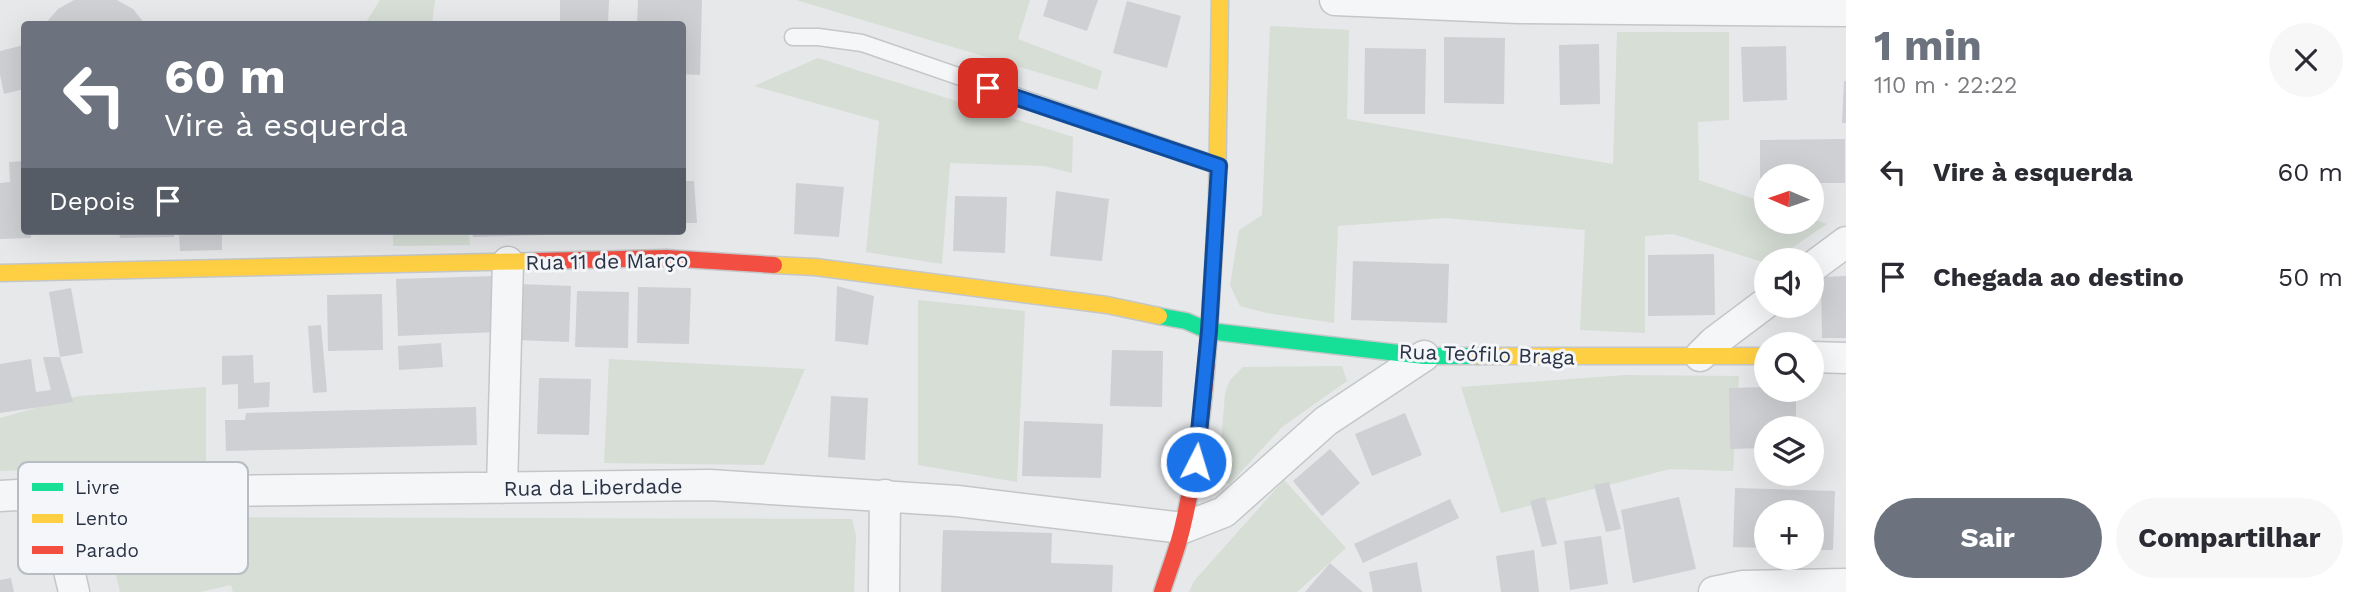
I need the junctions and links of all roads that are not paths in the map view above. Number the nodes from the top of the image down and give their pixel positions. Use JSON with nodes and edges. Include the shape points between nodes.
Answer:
{"nodes":[{"id":1,"x":1220,"y":0,"type":"edge"},
{"id":2,"x":1335,"y":0,"type":"edge"},
{"id":3,"x":1519,"y":4,"type":"edge"},
{"id":4,"x":1846,"y":11,"type":"edge"},
{"id":5,"x":793,"y":37,"type":"dead end"},
{"id":6,"x":1219,"y":166,"type":"junction"},
{"id":7,"x":1846,"y":242,"type":"edge"},
{"id":8,"x":1824,"y":258,"type":"edge"},
{"id":9,"x":508,"y":262,"type":"junction"},
{"id":10,"x":0,"y":273,"type":"edge"},
{"id":11,"x":1754,"y":312,"type":"edge"},
{"id":12,"x":1209,"y":331,"type":"junction"},
{"id":13,"x":1424,"y":356,"type":"junction"},
{"id":14,"x":1700,"y":356,"type":"junction"},
{"id":15,"x":1754,"y":356,"type":"edge"},
{"id":16,"x":1824,"y":357,"type":"edge"},
{"id":17,"x":1846,"y":358,"type":"edge"},
{"id":18,"x":502,"y":488,"type":"junction"},
{"id":19,"x":248,"y":491,"type":"edge"},
{"id":20,"x":18,"y":495,"type":"edge"},
{"id":21,"x":885,"y":495,"type":"junction"},
{"id":22,"x":0,"y":496,"type":"edge"},
{"id":23,"x":1183,"y":528,"type":"junction"},
{"id":24,"x":70,"y":574,"type":"edge"},
{"id":25,"x":1846,"y":583,"type":"edge"},
{"id":26,"x":1793,"y":588,"type":"edge"},
{"id":27,"x":74,"y":592,"type":"edge"},
{"id":28,"x":884,"y":592,"type":"edge"},
{"id":29,"x":1162,"y":592,"type":"edge"},
{"id":30,"x":1714,"y":592,"type":"edge"}],
"edges":[{"from":1,"to":6,"type":"street"},
{"from":2,"to":3,"type":"street"},
{"from":3,"to":4,"type":"street"},
{"from":5,"to":6,"type":"lane","via":[[862,43]]},
{"from":6,"to":12,"type":"street"},
{"from":7,"to":8,"type":"street"},
{"from":9,"to":10,"type":"street","name":"Rua 11 de Março"},
{"from":9,"to":12,"type":"street","name":"Rua 11 de Março","via":[[666,258],[815,267],[1107,305],[1186,321]]},
{"from":9,"to":18,"type":"street"},
{"from":11,"to":14,"type":"street"},
{"from":12,"to":13,"type":"street","name":"Rua Teófilo Braga"},
{"from":12,"to":23,"type":"street","via":[[1196,462]]},
{"from":13,"to":14,"type":"street","name":"Rua Teófilo Braga"},
{"from":13,"to":23,"type":"street","via":[[1326,421],[1224,512]]},
{"from":14,"to":15,"type":"street","name":"Rua Teófilo Braga"},
{"from":16,"to":17,"type":"street"},
{"from":18,"to":19,"type":"street","name":"Rua da Liberdade"},
{"from":18,"to":21,"type":"street","name":"Rua da Liberdade","via":[[710,485]]},
{"from":20,"to":22,"type":"street","name":"Rua da Liberdade"},
{"from":21,"to":23,"type":"street","name":"Rua da Liberdade"},
{"from":21,"to":28,"type":"street"},
{"from":23,"to":29,"type":"street"},
{"from":24,"to":27,"type":"street"},
{"from":25,"to":26,"type":"street"},
{"from":26,"to":30,"type":"street","via":[[1743,586]]}]}
